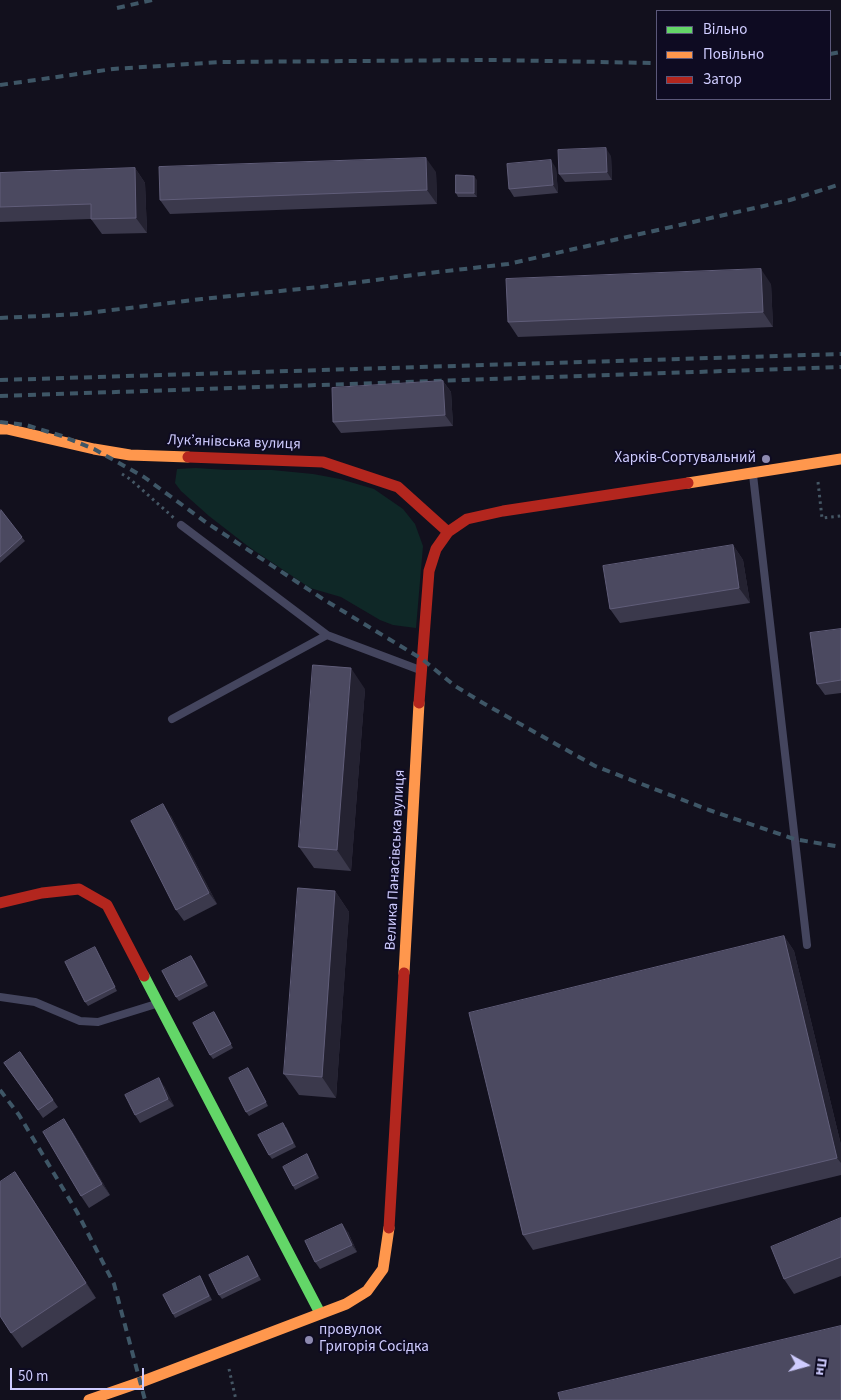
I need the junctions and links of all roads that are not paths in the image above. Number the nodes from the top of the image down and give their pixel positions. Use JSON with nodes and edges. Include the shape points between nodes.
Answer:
{"nodes":[{"id":1,"x":0,"y":429,"type":"edge"},
{"id":2,"x":841,"y":459,"type":"edge"},
{"id":3,"x":752,"y":473,"type":"junction"},
{"id":4,"x":181,"y":525,"type":"road end"},
{"id":5,"x":448,"y":532,"type":"junction"},
{"id":6,"x":327,"y":635,"type":"junction"},
{"id":7,"x":422,"y":671,"type":"junction"},
{"id":8,"x":172,"y":719,"type":"dead end"},
{"id":9,"x":0,"y":903,"type":"edge"},
{"id":10,"x":807,"y":946,"type":"dead end"},
{"id":11,"x":0,"y":997,"type":"edge"},
{"id":12,"x":158,"y":1003,"type":"junction"},
{"id":13,"x":320,"y":1313,"type":"junction"},
{"id":14,"x":89,"y":1400,"type":"edge"}],
"edges":[{"from":1,"to":5,"type":"street","name":"Лук’янівська вулиця","via":[[94,450],[130,454],[323,462],[398,487]]},
{"from":2,"to":3,"type":"street","name":"Велика Панасівська вулиця"},
{"from":3,"to":5,"type":"street","name":"Велика Панасівська вулиця","via":[[503,511],[467,519]]},
{"from":3,"to":10,"type":"lane"},
{"from":4,"to":6,"type":"lane"},
{"from":5,"to":7,"type":"street","name":"Велика Панасівська вулиця","via":[[436,549],[430,571]]},
{"from":6,"to":7,"type":"lane"},
{"from":6,"to":8,"type":"lane"},
{"from":7,"to":13,"type":"street","name":"Велика Панасівська вулиця","via":[[388,1237],[383,1269],[367,1291],[346,1304]]},
{"from":9,"to":12,"type":"street","via":[[42,893],[79,889],[107,905]]},
{"from":11,"to":12,"type":"lane","via":[[35,1002],[80,1020],[98,1022]]},
{"from":12,"to":13,"type":"street"},
{"from":13,"to":14,"type":"street","name":"Велика Панасівська вулиця"}]}
